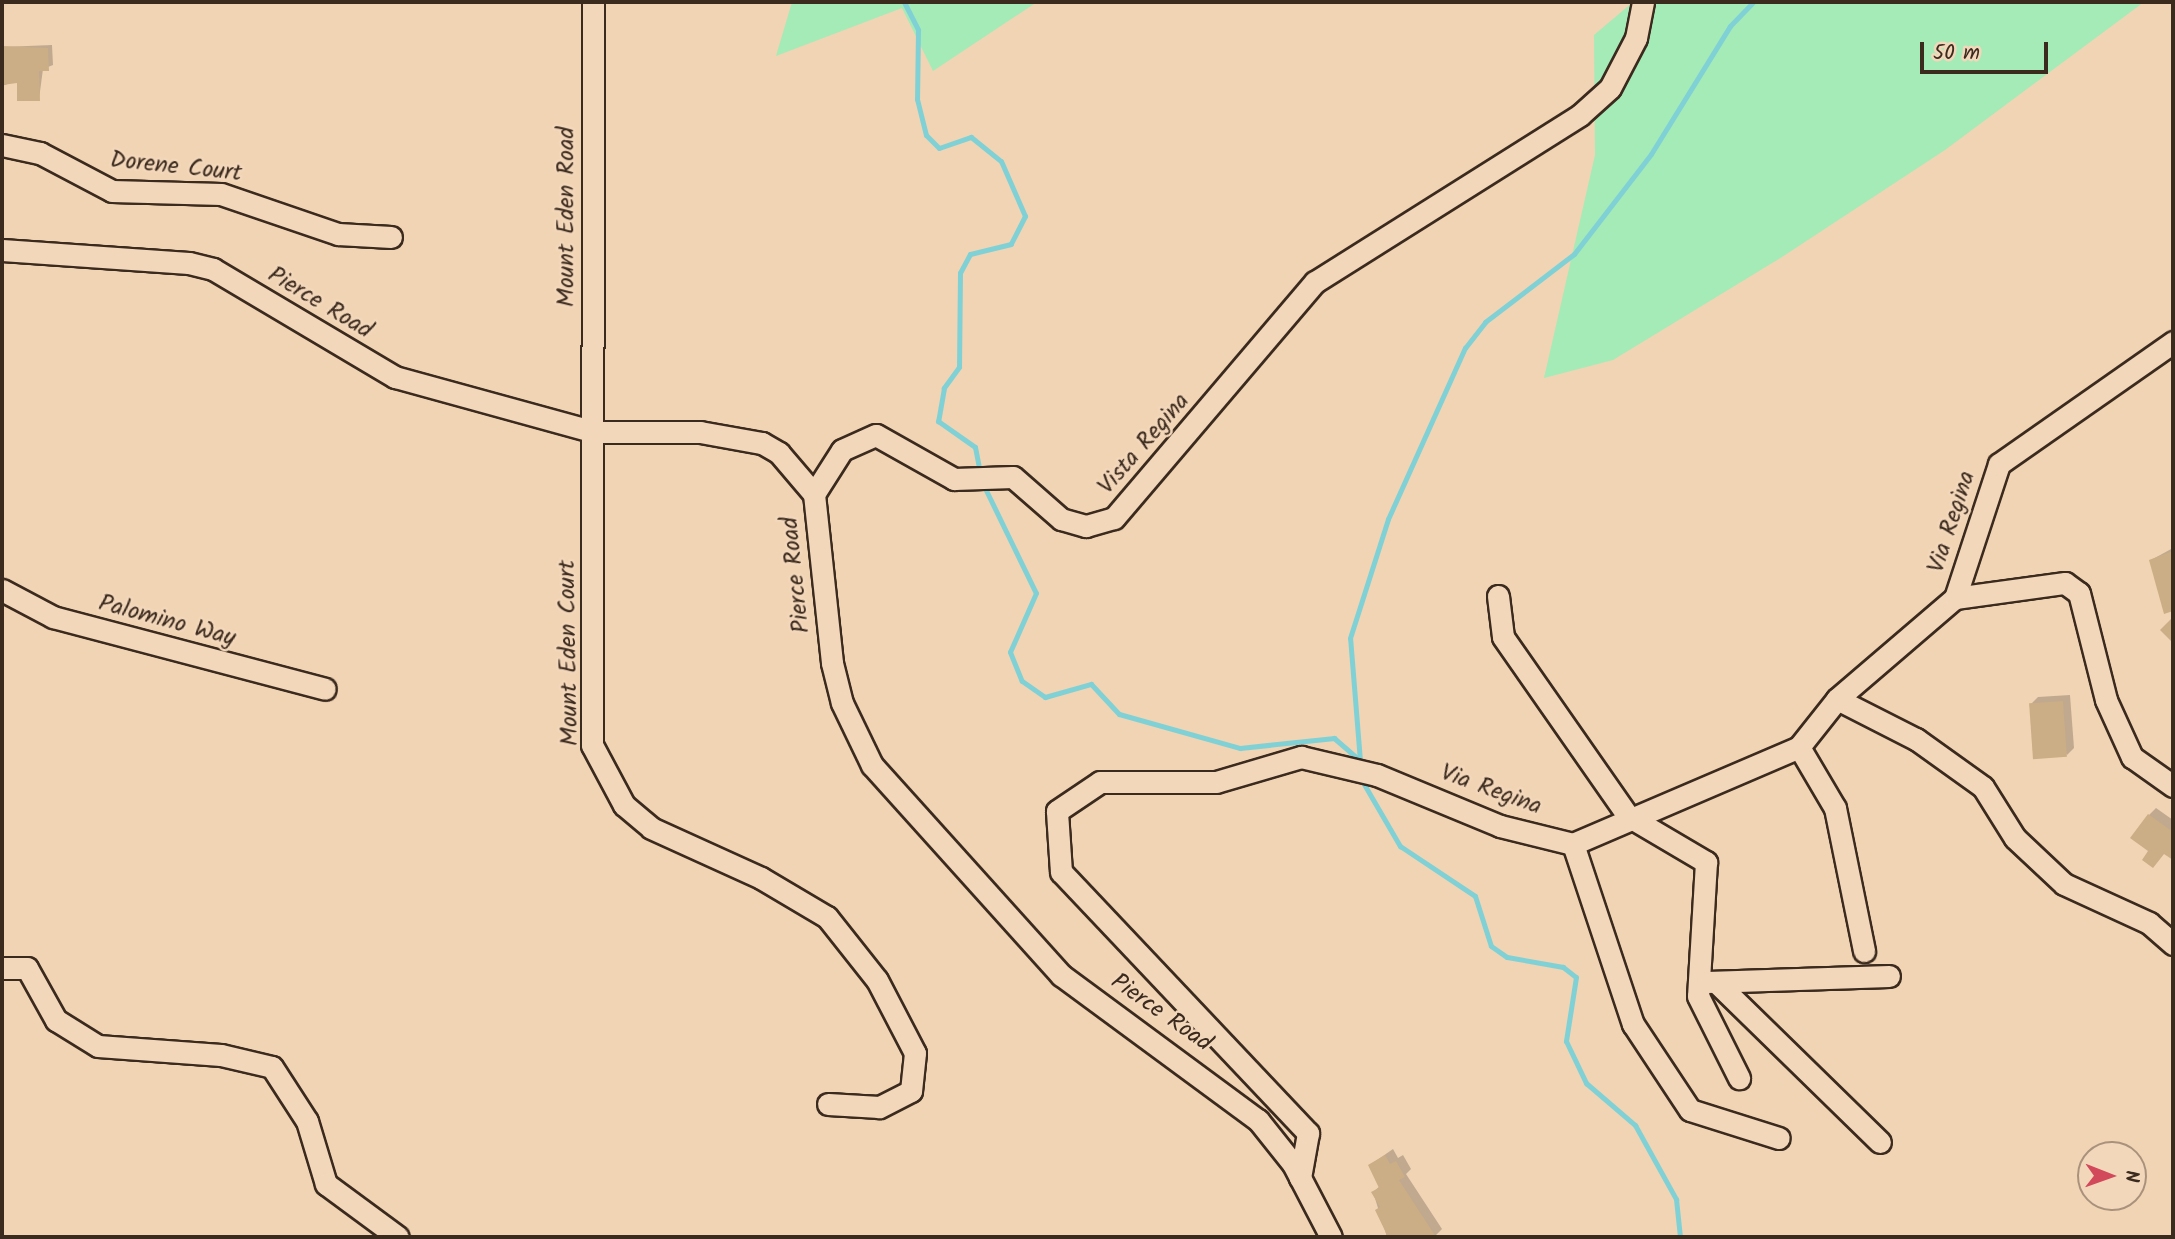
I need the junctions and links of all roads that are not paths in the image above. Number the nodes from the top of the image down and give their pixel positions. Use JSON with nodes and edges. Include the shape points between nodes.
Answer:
{"nodes":[{"id":1,"x":593,"y":2,"type":"edge"},
{"id":2,"x":1643,"y":2,"type":"edge"},
{"id":3,"x":2,"y":145,"type":"edge"},
{"id":4,"x":391,"y":237,"type":"dead end"},
{"id":5,"x":2,"y":250,"type":"edge"},
{"id":6,"x":2173,"y":342,"type":"edge"},
{"id":7,"x":594,"y":432,"type":"junction"},
{"id":8,"x":814,"y":494,"type":"junction"},
{"id":9,"x":2,"y":590,"type":"edge"},
{"id":10,"x":1498,"y":596,"type":"dead end"},
{"id":11,"x":1955,"y":598,"type":"junction"},
{"id":12,"x":325,"y":690,"type":"dead end"},
{"id":13,"x":1837,"y":699,"type":"junction"},
{"id":14,"x":1799,"y":747,"type":"junction"},
{"id":15,"x":2173,"y":786,"type":"edge"},
{"id":16,"x":1628,"y":816,"type":"junction"},
{"id":17,"x":1573,"y":844,"type":"junction"},
{"id":18,"x":2173,"y":944,"type":"edge"},
{"id":19,"x":1864,"y":951,"type":"dead end"},
{"id":20,"x":2,"y":968,"type":"edge"},
{"id":21,"x":1889,"y":976,"type":"dead end"},
{"id":22,"x":1707,"y":982,"type":"junction"},
{"id":23,"x":1739,"y":1079,"type":"dead end"},
{"id":24,"x":828,"y":1104,"type":"dead end"},
{"id":25,"x":1779,"y":1138,"type":"dead end"},
{"id":26,"x":1880,"y":1142,"type":"dead end"},
{"id":27,"x":1300,"y":1178,"type":"junction"},
{"id":28,"x":398,"y":1237,"type":"edge"},
{"id":29,"x":1331,"y":1237,"type":"edge"}],
"edges":[{"from":1,"to":7,"type":"street","name":"Mount Eden Road"},
{"from":2,"to":8,"type":"street","name":"Vista Regina","via":[[1636,37],[1610,88],[1580,115],[1315,282],[1114,518],[1086,526],[1061,519],[1013,477],[954,479],[876,435],[842,450]]},
{"from":3,"to":4,"type":"street","name":"Dorene Court","via":[[40,153],[112,191],[221,194],[338,234]]},
{"from":5,"to":7,"type":"street","name":"Pierce Road","via":[[97,254],[213,269],[395,377]]},
{"from":6,"to":11,"type":"street","name":"Via Regina","via":[[1998,464]]},
{"from":7,"to":8,"type":"street","name":"Pierce Road","via":[[700,432],[762,443]]},
{"from":7,"to":24,"type":"street","name":"Mount Eden Court","via":[[592,745],[617,795],[651,828],[761,878],[827,917],[877,980],[915,1053],[911,1091],[879,1107]]},
{"from":8,"to":27,"type":"street","name":"Pierce Road","via":[[832,663],[842,703],[872,765],[1061,975],[1250,1113]]},
{"from":9,"to":12,"type":"street","name":"Palomino Way","via":[[53,617]]},
{"from":10,"to":16,"type":"street","via":[[1503,637]]},
{"from":11,"to":13,"type":"street","name":"Via Regina"},
{"from":11,"to":15,"type":"street","via":[[2065,583],[2079,593],[2106,700],[2132,757]]},
{"from":13,"to":14,"type":"street","name":"Via Regina"},
{"from":13,"to":18,"type":"street","via":[[1916,739],[1983,787],[2015,838],[2064,884],[2149,922]]},
{"from":14,"to":16,"type":"street","name":"Via Regina"},
{"from":14,"to":19,"type":"street","via":[[1835,808]]},
{"from":16,"to":17,"type":"street","name":"Via Regina"},
{"from":16,"to":22,"type":"street","via":[[1706,862]]},
{"from":17,"to":25,"type":"street","via":[[1633,1024],[1690,1110]]},
{"from":17,"to":27,"type":"street","name":"Via Regina","via":[[1500,825],[1377,775],[1301,757],[1216,782],[1100,782],[1057,811],[1061,872],[1308,1133]]},
{"from":20,"to":28,"type":"street","via":[[27,968],[56,1020],[98,1046],[221,1055],[272,1067],[307,1121],[326,1184]]},
{"from":21,"to":22,"type":"street"},
{"from":22,"to":23,"type":"street","via":[[1698,996]]},
{"from":22,"to":26,"type":"street"},
{"from":27,"to":29,"type":"street","name":"Pierce Road"}]}
